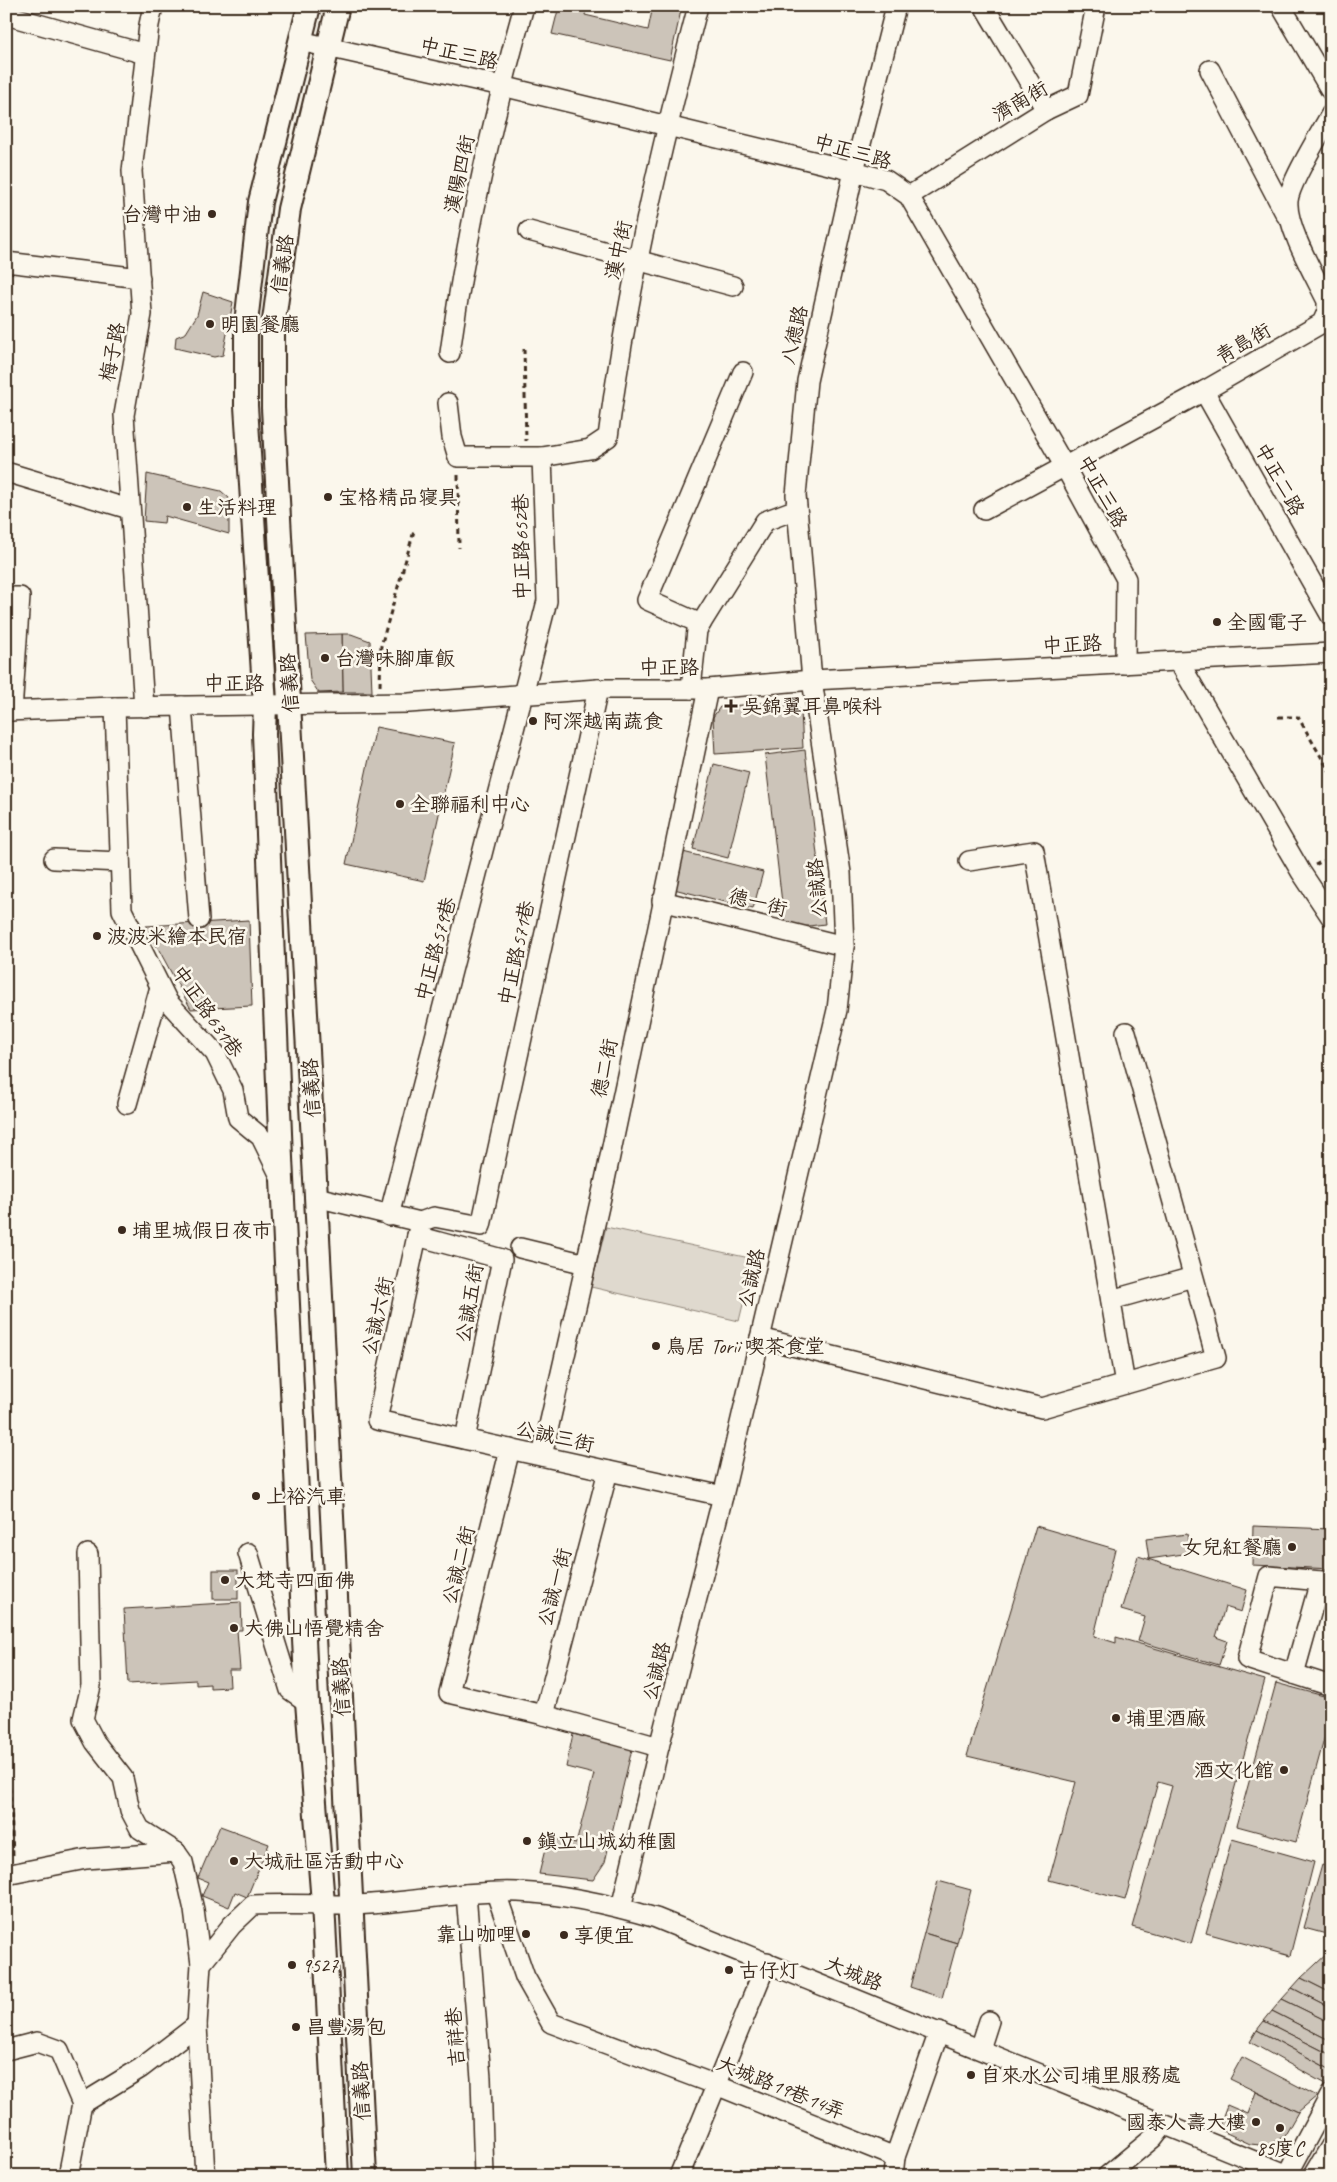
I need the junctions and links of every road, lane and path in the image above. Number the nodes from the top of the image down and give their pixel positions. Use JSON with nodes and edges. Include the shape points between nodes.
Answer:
{"nodes":[{"id":1,"x":153,"y":6,"type":"edge"},
{"id":2,"x":309,"y":6,"type":"edge"},
{"id":3,"x":338,"y":6,"type":"edge"},
{"id":4,"x":524,"y":6,"type":"edge"},
{"id":5,"x":698,"y":6,"type":"edge"},
{"id":6,"x":896,"y":6,"type":"edge"},
{"id":7,"x":984,"y":6,"type":"edge"},
{"id":8,"x":1096,"y":6,"type":"edge"},
{"id":9,"x":1282,"y":6,"type":"edge"},
{"id":10,"x":6,"y":15,"type":"edge"},
{"id":11,"x":300,"y":41,"type":"junction"},
{"id":12,"x":329,"y":46,"type":"junction"},
{"id":13,"x":146,"y":54,"type":"junction"},
{"id":14,"x":1210,"y":70,"type":"dead end"},
{"id":15,"x":502,"y":86,"type":"junction"},
{"id":16,"x":1331,"y":91,"type":"edge"},
{"id":17,"x":1046,"y":110,"type":"junction"},
{"id":18,"x":1331,"y":114,"type":"edge"},
{"id":19,"x":667,"y":127,"type":"junction"},
{"id":20,"x":854,"y":171,"type":"junction"},
{"id":21,"x":909,"y":196,"type":"junction"},
{"id":22,"x":1289,"y":219,"type":"junction"},
{"id":23,"x":529,"y":231,"type":"dead end"},
{"id":24,"x":639,"y":261,"type":"junction"},
{"id":25,"x":6,"y":262,"type":"edge"},
{"id":26,"x":140,"y":278,"type":"junction"},
{"id":27,"x":733,"y":286,"type":"dead end"},
{"id":28,"x":524,"y":349,"type":"dead end"},
{"id":29,"x":450,"y":353,"type":"dead end"},
{"id":30,"x":742,"y":372,"type":"dead end"},
{"id":31,"x":1204,"y":392,"type":"junction"},
{"id":32,"x":448,"y":403,"type":"dead end"},
{"id":33,"x":458,"y":456,"type":"junction"},
{"id":34,"x":534,"y":457,"type":"junction"},
{"id":35,"x":1065,"y":467,"type":"junction"},
{"id":36,"x":6,"y":472,"type":"edge"},
{"id":37,"x":129,"y":509,"type":"junction"},
{"id":38,"x":798,"y":509,"type":"junction"},
{"id":39,"x":984,"y":510,"type":"dead end"},
{"id":40,"x":414,"y":532,"type":"dead end"},
{"id":41,"x":459,"y":548,"type":"dead end"},
{"id":42,"x":6,"y":597,"type":"edge"},
{"id":43,"x":1331,"y":616,"type":"edge"},
{"id":44,"x":701,"y":624,"type":"junction"},
{"id":45,"x":1331,"y":653,"type":"edge"},
{"id":46,"x":1179,"y":662,"type":"junction"},
{"id":47,"x":1125,"y":664,"type":"junction"},
{"id":48,"x":812,"y":680,"type":"junction"},
{"id":49,"x":598,"y":689,"type":"junction"},
{"id":50,"x":699,"y":689,"type":"junction"},
{"id":51,"x":524,"y":694,"type":"junction"},
{"id":52,"x":379,"y":704,"type":"junction"},
{"id":53,"x":265,"y":705,"type":"junction"},
{"id":54,"x":182,"y":706,"type":"junction"},
{"id":55,"x":290,"y":706,"type":"junction"},
{"id":56,"x":115,"y":707,"type":"junction"},
{"id":57,"x":144,"y":707,"type":"junction"},
{"id":58,"x":9,"y":711,"type":"edge"},
{"id":59,"x":1278,"y":717,"type":"dead end"},
{"id":60,"x":1331,"y":774,"type":"edge"},
{"id":61,"x":54,"y":859,"type":"dead end"},
{"id":62,"x":969,"y":861,"type":"dead end"},
{"id":63,"x":120,"y":862,"type":"junction"},
{"id":64,"x":662,"y":901,"type":"junction"},
{"id":65,"x":1331,"y":917,"type":"edge"},
{"id":66,"x":198,"y":919,"type":"dead end"},
{"id":67,"x":844,"y":946,"type":"junction"},
{"id":68,"x":160,"y":987,"type":"junction"},
{"id":69,"x":1126,"y":1032,"type":"dead end"},
{"id":70,"x":127,"y":1104,"type":"dead end"},
{"id":71,"x":282,"y":1182,"type":"junction"},
{"id":72,"x":316,"y":1197,"type":"junction"},
{"id":73,"x":388,"y":1216,"type":"junction"},
{"id":74,"x":419,"y":1229,"type":"junction"},
{"id":75,"x":520,"y":1248,"type":"dead end"},
{"id":76,"x":586,"y":1264,"type":"junction"},
{"id":77,"x":1193,"y":1277,"type":"junction"},
{"id":78,"x":1111,"y":1300,"type":"junction"},
{"id":79,"x":322,"y":1301,"type":"junction"},
{"id":80,"x":288,"y":1302,"type":"junction"},
{"id":81,"x":760,"y":1338,"type":"junction"},
{"id":82,"x":1126,"y":1384,"type":"junction"},
{"id":83,"x":376,"y":1420,"type":"joint"},
{"id":84,"x":465,"y":1439,"type":"junction"},
{"id":85,"x":510,"y":1449,"type":"junction"},
{"id":86,"x":542,"y":1456,"type":"junction"},
{"id":87,"x":608,"y":1471,"type":"junction"},
{"id":88,"x":723,"y":1496,"type":"junction"},
{"id":89,"x":248,"y":1553,"type":"dead end"},
{"id":90,"x":88,"y":1554,"type":"dead end"},
{"id":91,"x":1325,"y":1581,"type":"edge"},
{"id":92,"x":1294,"y":1674,"type":"junction"},
{"id":93,"x":1331,"y":1686,"type":"edge"},
{"id":94,"x":306,"y":1702,"type":"junction"},
{"id":95,"x":544,"y":1716,"type":"junction"},
{"id":96,"x":659,"y":1747,"type":"junction"},
{"id":97,"x":6,"y":1779,"type":"edge"},
{"id":98,"x":176,"y":1852,"type":"junction"},
{"id":99,"x":10,"y":1874,"type":"edge"},
{"id":100,"x":496,"y":1893,"type":"junction"},
{"id":101,"x":466,"y":1894,"type":"junction"},
{"id":102,"x":323,"y":1903,"type":"junction"},
{"id":103,"x":352,"y":1905,"type":"junction"},
{"id":104,"x":622,"y":1908,"type":"junction"},
{"id":105,"x":767,"y":1962,"type":"junction"},
{"id":106,"x":201,"y":1964,"type":"junction"},
{"id":107,"x":989,"y":2021,"type":"dead end"},
{"id":108,"x":197,"y":2025,"type":"junction"},
{"id":109,"x":939,"y":2032,"type":"junction"},
{"id":110,"x":980,"y":2049,"type":"junction"},
{"id":111,"x":6,"y":2050,"type":"edge"},
{"id":112,"x":716,"y":2085,"type":"junction"},
{"id":113,"x":1331,"y":2094,"type":"edge"},
{"id":114,"x":82,"y":2104,"type":"junction"},
{"id":115,"x":1163,"y":2125,"type":"junction"},
{"id":116,"x":1331,"y":2146,"type":"edge"},
{"id":117,"x":894,"y":2167,"type":"edge"},
{"id":118,"x":1288,"y":2175,"type":"edge"},
{"id":119,"x":68,"y":2176,"type":"edge"},
{"id":120,"x":205,"y":2176,"type":"edge"},
{"id":121,"x":337,"y":2176,"type":"edge"},
{"id":122,"x":365,"y":2176,"type":"edge"},
{"id":123,"x":484,"y":2176,"type":"edge"},
{"id":124,"x":679,"y":2176,"type":"edge"},
{"id":125,"x":1106,"y":2176,"type":"edge"},
{"id":126,"x":1314,"y":2176,"type":"edge"}],
"edges":[{"from":1,"to":13,"type":"street","name":"梅子路"},
{"from":2,"to":11,"type":"main road","name":"信義路"},
{"from":3,"to":12,"type":"main road","name":"信義路"},
{"from":4,"to":15,"type":"street","name":"漢陽四街"},
{"from":5,"to":19,"type":"street","name":"漢中街"},
{"from":6,"to":20,"type":"street","name":"八德路"},
{"from":7,"to":17,"type":"street"},
{"from":8,"to":17,"type":"street","name":"濟南街","via":[[1078,96]]},
{"from":9,"to":16,"type":"street"},
{"from":10,"to":13,"type":"street"},
{"from":11,"to":12,"type":"street","name":"中正三路"},
{"from":11,"to":53,"type":"main road","name":"信義路","via":[[260,202],[246,323],[246,406]]},
{"from":12,"to":15,"type":"street","name":"中正三路"},
{"from":12,"to":55,"type":"main road","name":"信義路","via":[[289,208],[273,328],[273,408]]},
{"from":13,"to":26,"type":"street","name":"梅子路","via":[[132,171]]},
{"from":14,"to":22,"type":"street"},
{"from":15,"to":19,"type":"street","name":"中正三路"},
{"from":15,"to":29,"type":"street","name":"漢陽四街","via":[[461,274]]},
{"from":17,"to":21,"type":"street","name":"濟南街"},
{"from":18,"to":22,"type":"street","name":"青島街","via":[[1287,199]]},
{"from":19,"to":20,"type":"street","name":"中正三路"},
{"from":19,"to":24,"type":"street","name":"漢中街"},
{"from":20,"to":21,"type":"street","name":"中正三路","via":[[886,180]]},
{"from":20,"to":38,"type":"street","name":"八德路","via":[[807,382],[796,495]]},
{"from":21,"to":35,"type":"street","name":"中正三路"},
{"from":22,"to":31,"type":"street","name":"青島街","via":[[1327,301],[1322,323]]},
{"from":23,"to":24,"type":"street"},
{"from":24,"to":27,"type":"street"},
{"from":24,"to":34,"type":"street","name":"漢中街","via":[[618,363],[608,437],[590,449]]},
{"from":25,"to":26,"type":"street"},
{"from":26,"to":37,"type":"street","name":"梅子路","via":[[142,314],[124,415]]},
{"from":28,"to":34,"type":"path"},
{"from":30,"to":44,"type":"street","via":[[647,600]]},
{"from":31,"to":35,"type":"street","name":"青島街"},
{"from":31,"to":43,"type":"street","name":"中正二路"},
{"from":32,"to":33,"type":"street"},
{"from":33,"to":34,"type":"street"},
{"from":33,"to":41,"type":"path"},
{"from":34,"to":51,"type":"street","name":"中正路652巷","via":[[547,601]]},
{"from":35,"to":39,"type":"street","name":"青島街"},
{"from":35,"to":47,"type":"street","name":"中正三路","via":[[1126,579]]},
{"from":36,"to":37,"type":"street"},
{"from":37,"to":57,"type":"street","name":"梅子路"},
{"from":38,"to":44,"type":"street","name":"德二街","via":[[765,520]]},
{"from":38,"to":48,"type":"street","name":"八德路"},
{"from":40,"to":52,"type":"path","via":[[381,646]]},
{"from":42,"to":58,"type":"street","via":[[20,597]]},
{"from":44,"to":50,"type":"street","name":"德二街","via":[[697,630]]},
{"from":45,"to":46,"type":"street","name":"中正路"},
{"from":46,"to":47,"type":"street","name":"中正路"},
{"from":46,"to":65,"type":"street"},
{"from":47,"to":48,"type":"street","name":"中正路"},
{"from":48,"to":50,"type":"street","name":"中正路"},
{"from":48,"to":67,"type":"street","name":"公誠路","via":[[840,873]]},
{"from":49,"to":50,"type":"street","name":"中正路"},
{"from":49,"to":51,"type":"street","name":"中正路"},
{"from":49,"to":74,"type":"street","name":"中正路571巷","via":[[481,1226],[434,1217]]},
{"from":50,"to":64,"type":"street","name":"德二街"},
{"from":51,"to":52,"type":"street","name":"中正路"},
{"from":51,"to":73,"type":"street","name":"中正路579巷"},
{"from":52,"to":55,"type":"street","name":"中正路"},
{"from":53,"to":54,"type":"street","name":"中正路"},
{"from":53,"to":55,"type":"street","name":"中正路"},
{"from":53,"to":71,"type":"main road","name":"信義路"},
{"from":54,"to":57,"type":"street","name":"中正路"},
{"from":54,"to":66,"type":"street"},
{"from":55,"to":72,"type":"main road","name":"信義路"},
{"from":56,"to":57,"type":"street","name":"中正路"},
{"from":56,"to":58,"type":"street","name":"中正路"},
{"from":56,"to":63,"type":"street","name":"中正路631巷"},
{"from":59,"to":60,"type":"path","via":[[1298,716]]},
{"from":61,"to":63,"type":"street"},
{"from":62,"to":78,"type":"street","via":[[1034,851]]},
{"from":63,"to":68,"type":"street","name":"中正路631巷","via":[[122,910]]},
{"from":64,"to":67,"type":"street","name":"德一街"},
{"from":64,"to":76,"type":"street","name":"德二街"},
{"from":67,"to":81,"type":"street","name":"公誠路","via":[[837,1010]]},
{"from":68,"to":70,"type":"street"},
{"from":68,"to":71,"type":"street","name":"中正路631巷","via":[[168,1002],[215,1053],[233,1090],[238,1118],[261,1137]]},
{"from":69,"to":77,"type":"street"},
{"from":71,"to":80,"type":"main road","name":"信義路"},
{"from":72,"to":73,"type":"street"},
{"from":72,"to":79,"type":"main road","name":"信義路"},
{"from":73,"to":74,"type":"street"},
{"from":74,"to":83,"type":"street","name":"公誠六街"},
{"from":74,"to":84,"type":"street","name":"公誠五街","via":[[502,1259]]},
{"from":75,"to":76,"type":"street"},
{"from":76,"to":86,"type":"street","name":"德二街"},
{"from":77,"to":78,"type":"street"},
{"from":77,"to":82,"type":"street","via":[[1216,1358]]},
{"from":78,"to":82,"type":"street"},
{"from":79,"to":80,"type":"main road"},
{"from":79,"to":103,"type":"main road","name":"信義路"},
{"from":80,"to":94,"type":"main road","name":"信義路"},
{"from":81,"to":82,"type":"street","via":[[1042,1408]]},
{"from":81,"to":88,"type":"street","name":"公誠路"},
{"from":83,"to":84,"type":"street","name":"公誠三街"},
{"from":84,"to":85,"type":"street","name":"公誠三街"},
{"from":85,"to":86,"type":"street","name":"公誠三街"},
{"from":85,"to":95,"type":"street","name":"公誠二街","via":[[450,1693]]},
{"from":86,"to":87,"type":"street","name":"公誠三街"},
{"from":87,"to":88,"type":"street","name":"公誠三街"},
{"from":87,"to":95,"type":"street","name":"公誠一街"},
{"from":88,"to":96,"type":"street","name":"公誠路"},
{"from":89,"to":94,"type":"street","via":[[290,1690]]},
{"from":90,"to":98,"type":"street","via":[[91,1686],[83,1719],[95,1742],[122,1778],[130,1810],[140,1829]]},
{"from":91,"to":92,"type":"street"},
{"from":91,"to":92,"type":"street","via":[[1269,1576],[1247,1659]]},
{"from":92,"to":93,"type":"street"},
{"from":94,"to":102,"type":"main road","name":"信義路"},
{"from":95,"to":96,"type":"street"},
{"from":96,"to":104,"type":"street","name":"公誠路"},
{"from":97,"to":99,"type":"path","via":[[10,1790]]},
{"from":98,"to":99,"type":"street","via":[[86,1859]]},
{"from":98,"to":106,"type":"street","via":[[183,1862],[194,1910]]},
{"from":100,"to":101,"type":"street","name":"大城路"},
{"from":100,"to":104,"type":"street","name":"大城路","via":[[570,1898]]},
{"from":100,"to":112,"type":"street","name":"大城路19巷14弄","via":[[525,1977],[551,2023]]},
{"from":101,"to":103,"type":"street","name":"大城路"},
{"from":101,"to":123,"type":"street","name":"吉祥巷"},
{"from":102,"to":103,"type":"street","name":"大城路"},
{"from":102,"to":106,"type":"street","name":"大城路","via":[[253,1904]]},
{"from":102,"to":121,"type":"main road","name":"信義路"},
{"from":103,"to":122,"type":"main road","name":"信義路"},
{"from":104,"to":105,"type":"street","name":"大城路"},
{"from":105,"to":109,"type":"street","name":"大城路"},
{"from":105,"to":112,"type":"street"},
{"from":106,"to":108,"type":"street"},
{"from":107,"to":110,"type":"street"},
{"from":108,"to":114,"type":"street","via":[[142,2068]]},
{"from":108,"to":120,"type":"street"},
{"from":109,"to":110,"type":"street","name":"大城路"},
{"from":109,"to":117,"type":"street","name":"大城路19巷14弄"},
{"from":110,"to":115,"type":"street","name":"大城路"},
{"from":111,"to":114,"type":"street","via":[[37,2042],[59,2050]]},
{"from":112,"to":117,"type":"street","name":"大城路19巷14弄"},
{"from":112,"to":124,"type":"street"},
{"from":113,"to":118,"type":"street"},
{"from":114,"to":119,"type":"street"},
{"from":115,"to":118,"type":"street","name":"大城路"},
{"from":115,"to":125,"type":"street","via":[[1153,2138]]},
{"from":116,"to":126,"type":"street"}]}
